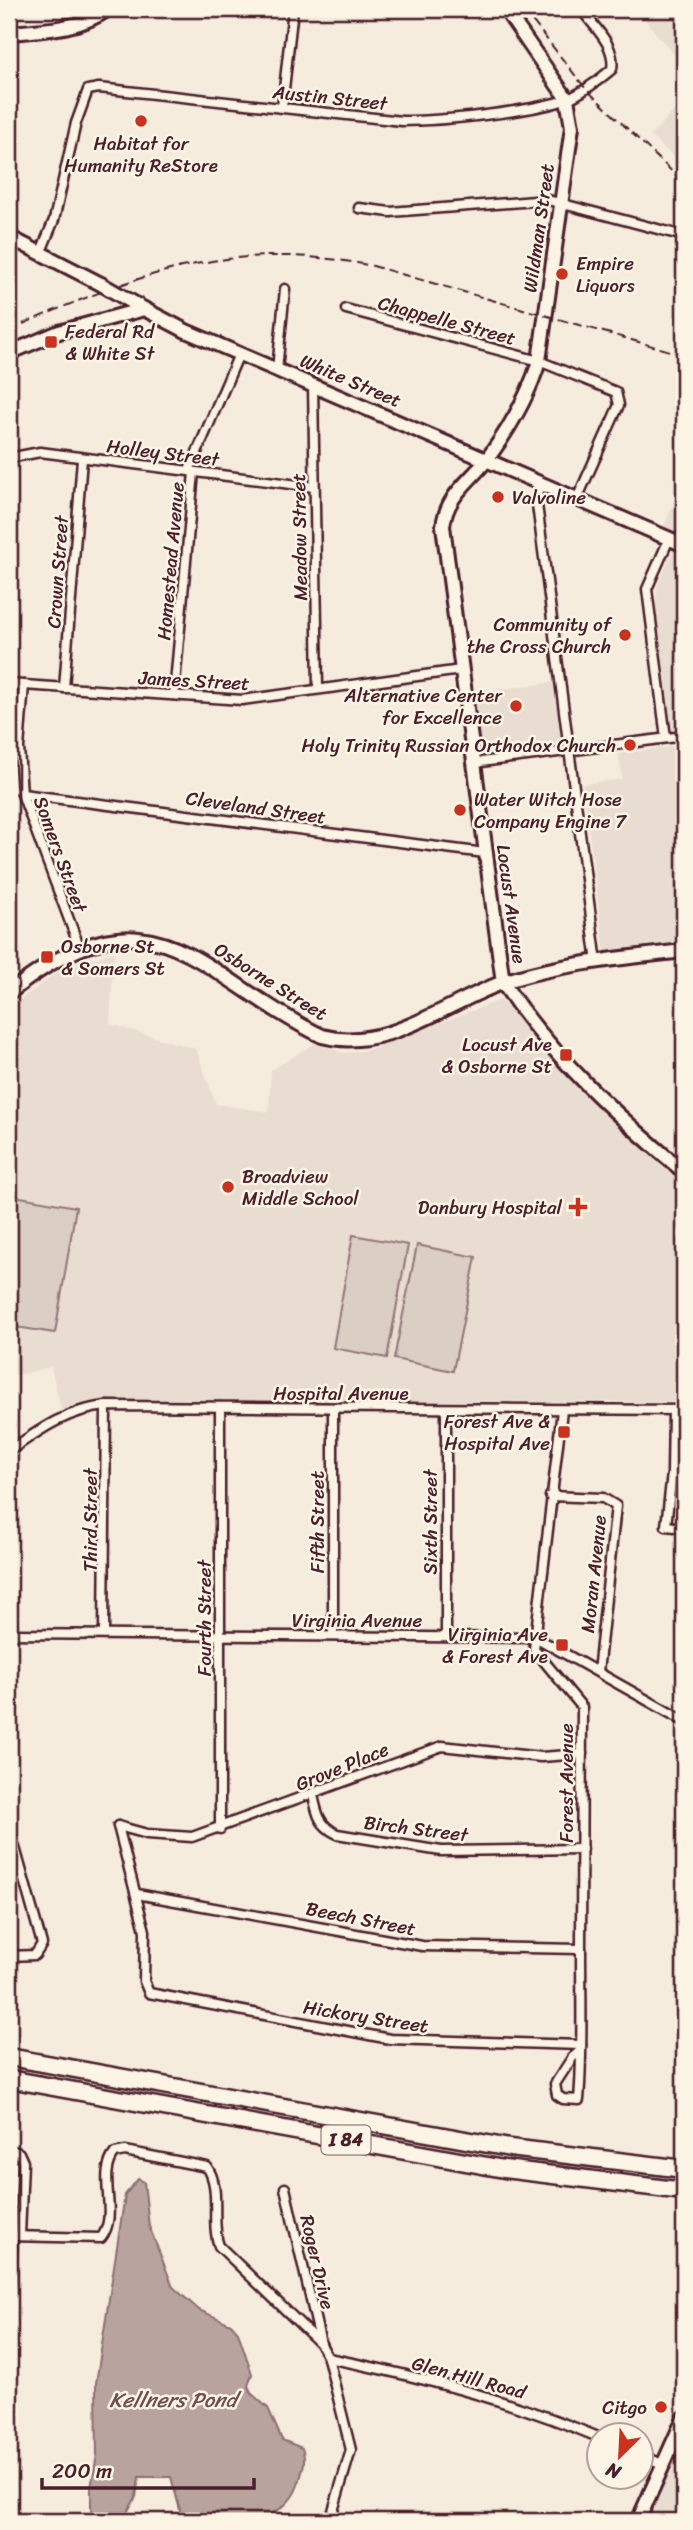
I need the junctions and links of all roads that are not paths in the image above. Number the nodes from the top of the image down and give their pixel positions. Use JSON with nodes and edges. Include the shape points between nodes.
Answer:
{"nodes":[{"id":1,"x":108,"y":9,"type":"edge"},
{"id":2,"x":293,"y":9,"type":"edge"},
{"id":3,"x":505,"y":9,"type":"edge"},
{"id":4,"x":581,"y":9,"type":"edge"},
{"id":5,"x":9,"y":33,"type":"edge"},
{"id":6,"x":567,"y":99,"type":"junction"},
{"id":7,"x":282,"y":107,"type":"junction"},
{"id":8,"x":563,"y":202,"type":"junction"},
{"id":9,"x":359,"y":208,"type":"dead end"},
{"id":10,"x":684,"y":236,"type":"edge"},
{"id":11,"x":9,"y":237,"type":"edge"},
{"id":12,"x":40,"y":254,"type":"junction"},
{"id":13,"x":285,"y":289,"type":"dead end"},
{"id":14,"x":144,"y":309,"type":"junction"},
{"id":15,"x":346,"y":309,"type":"dead end"},
{"id":16,"x":9,"y":353,"type":"edge"},
{"id":17,"x":239,"y":354,"type":"junction"},
{"id":18,"x":539,"y":361,"type":"junction"},
{"id":19,"x":277,"y":370,"type":"junction"},
{"id":20,"x":313,"y":385,"type":"junction"},
{"id":21,"x":9,"y":458,"type":"edge"},
{"id":22,"x":82,"y":459,"type":"junction"},
{"id":23,"x":487,"y":459,"type":"junction"},
{"id":24,"x":192,"y":471,"type":"junction"},
{"id":25,"x":541,"y":484,"type":"junction"},
{"id":26,"x":314,"y":487,"type":"junction"},
{"id":27,"x":577,"y":499,"type":"junction"},
{"id":28,"x":669,"y":538,"type":"junction"},
{"id":29,"x":684,"y":545,"type":"edge"},
{"id":30,"x":461,"y":670,"type":"junction"},
{"id":31,"x":9,"y":684,"type":"edge"},
{"id":32,"x":24,"y":685,"type":"junction"},
{"id":33,"x":64,"y":688,"type":"junction"},
{"id":34,"x":318,"y":688,"type":"junction"},
{"id":35,"x":174,"y":695,"type":"junction"},
{"id":36,"x":684,"y":736,"type":"edge"},
{"id":37,"x":666,"y":738,"type":"junction"},
{"id":38,"x":570,"y":750,"type":"junction"},
{"id":39,"x":473,"y":763,"type":"junction"},
{"id":40,"x":22,"y":794,"type":"junction"},
{"id":41,"x":485,"y":853,"type":"junction"},
{"id":42,"x":80,"y":949,"type":"junction"},
{"id":43,"x":684,"y":951,"type":"edge"},
{"id":44,"x":597,"y":963,"type":"junction"},
{"id":45,"x":503,"y":983,"type":"junction"},
{"id":46,"x":9,"y":993,"type":"edge"},
{"id":47,"x":684,"y":1172,"type":"edge"},
{"id":48,"x":106,"y":1406,"type":"junction"},
{"id":49,"x":220,"y":1408,"type":"junction"},
{"id":50,"x":333,"y":1408,"type":"junction"},
{"id":51,"x":446,"y":1409,"type":"junction"},
{"id":52,"x":562,"y":1410,"type":"junction"},
{"id":53,"x":673,"y":1410,"type":"junction"},
{"id":54,"x":684,"y":1410,"type":"edge"},
{"id":55,"x":9,"y":1451,"type":"edge"},
{"id":56,"x":550,"y":1496,"type":"junction"},
{"id":57,"x":684,"y":1528,"type":"edge"},
{"id":58,"x":9,"y":1634,"type":"edge"},
{"id":59,"x":104,"y":1634,"type":"junction"},
{"id":60,"x":219,"y":1634,"type":"junction"},
{"id":61,"x":333,"y":1636,"type":"junction"},
{"id":62,"x":446,"y":1636,"type":"junction"},
{"id":63,"x":537,"y":1638,"type":"junction"},
{"id":64,"x":598,"y":1672,"type":"junction"},
{"id":65,"x":684,"y":1721,"type":"edge"},
{"id":66,"x":582,"y":1754,"type":"junction"},
{"id":67,"x":313,"y":1795,"type":"junction"},
{"id":68,"x":9,"y":1826,"type":"edge"},
{"id":69,"x":220,"y":1829,"type":"junction"},
{"id":70,"x":582,"y":1849,"type":"junction"},
{"id":71,"x":136,"y":1895,"type":"junction"},
{"id":72,"x":581,"y":1949,"type":"junction"},
{"id":73,"x":9,"y":1956,"type":"edge"},
{"id":74,"x":581,"y":2047,"type":"junction"},
{"id":75,"x":9,"y":2057,"type":"edge"},
{"id":76,"x":9,"y":2079,"type":"edge"},
{"id":77,"x":9,"y":2149,"type":"edge"},
{"id":78,"x":684,"y":2169,"type":"edge"},
{"id":79,"x":285,"y":2188,"type":"dead end"},
{"id":80,"x":684,"y":2191,"type":"edge"},
{"id":81,"x":14,"y":2236,"type":"edge"},
{"id":82,"x":9,"y":2295,"type":"edge"},
{"id":83,"x":321,"y":2344,"type":"junction"},
{"id":84,"x":328,"y":2358,"type":"junction"},
{"id":85,"x":684,"y":2418,"type":"edge"},
{"id":86,"x":584,"y":2431,"type":"edge"},
{"id":87,"x":654,"y":2461,"type":"edge"},
{"id":88,"x":665,"y":2465,"type":"junction"},
{"id":89,"x":330,"y":2521,"type":"edge"},
{"id":90,"x":638,"y":2521,"type":"edge"}],
"edges":[{"from":1,"to":5,"type":"main road","via":[[84,22]]},
{"from":2,"to":7,"type":"street"},
{"from":3,"to":6,"type":"main road","name":"Wildman Street"},
{"from":4,"to":6,"type":"street","via":[[614,57],[612,69]]},
{"from":6,"to":7,"type":"street","name":"Austin Street","via":[[425,121]]},
{"from":6,"to":8,"type":"main road","name":"Wildman Street","via":[[572,127]]},
{"from":7,"to":12,"type":"street","name":"Austin Street","via":[[88,90],[54,220]]},
{"from":8,"to":9,"type":"street","via":[[390,212]]},
{"from":8,"to":10,"type":"street"},
{"from":8,"to":18,"type":"main road","name":"Wildman Street"},
{"from":11,"to":12,"type":"main road","name":"White Street"},
{"from":12,"to":14,"type":"main road","name":"White Street"},
{"from":13,"to":19,"type":"street"},
{"from":14,"to":16,"type":"main road","via":[[59,332]]},
{"from":14,"to":17,"type":"main road","name":"White Street"},
{"from":15,"to":18,"type":"street","name":"Chappelle Street"},
{"from":17,"to":19,"type":"main road","name":"White Street"},
{"from":17,"to":24,"type":"street","name":"Homestead Avenue"},
{"from":18,"to":23,"type":"main road","name":"Wildman Street","via":[[532,384]]},
{"from":18,"to":27,"type":"street","name":"Chappelle Street","via":[[619,397]]},
{"from":19,"to":20,"type":"main road","name":"White Street"},
{"from":20,"to":23,"type":"main road","name":"White Street"},
{"from":20,"to":26,"type":"street","name":"Meadow Street"},
{"from":21,"to":22,"type":"street","name":"Holley Street","via":[[40,452]]},
{"from":22,"to":24,"type":"street","name":"Holley Street"},
{"from":22,"to":33,"type":"street","name":"Crown Street"},
{"from":23,"to":25,"type":"main road","name":"White Street"},
{"from":23,"to":30,"type":"main road","name":"Locust Avenue","via":[[453,495],[443,526]]},
{"from":24,"to":26,"type":"street","name":"Holley Street"},
{"from":24,"to":35,"type":"street","name":"Homestead Avenue"},
{"from":25,"to":27,"type":"main road","name":"White Street"},
{"from":25,"to":38,"type":"street","via":[[536,497]]},
{"from":26,"to":34,"type":"street","name":"Meadow Street"},
{"from":27,"to":28,"type":"main road","name":"White Street"},
{"from":28,"to":29,"type":"main road","name":"White Street"},
{"from":28,"to":37,"type":"street","via":[[647,589]]},
{"from":30,"to":34,"type":"street","name":"James Street"},
{"from":30,"to":39,"type":"main road","name":"Locust Avenue"},
{"from":31,"to":32,"type":"street","name":"James Street"},
{"from":32,"to":33,"type":"street","name":"James Street"},
{"from":32,"to":40,"type":"street","name":"Somers Street","via":[[19,748]]},
{"from":33,"to":35,"type":"street","name":"James Street"},
{"from":34,"to":35,"type":"street","name":"James Street","via":[[242,700]]},
{"from":36,"to":37,"type":"street"},
{"from":37,"to":38,"type":"street"},
{"from":38,"to":39,"type":"street"},
{"from":38,"to":44,"type":"street"},
{"from":39,"to":41,"type":"main road","name":"Locust Avenue"},
{"from":40,"to":41,"type":"street","name":"Cleveland Street"},
{"from":40,"to":42,"type":"street","name":"Somers Street"},
{"from":41,"to":45,"type":"main road","name":"Locust Avenue"},
{"from":42,"to":45,"type":"main road","name":"Osborne Street","via":[[145,939],[184,950],[306,1028],[342,1041],[381,1035]]},
{"from":42,"to":46,"type":"main road","name":"Osborne Street","via":[[56,959]]},
{"from":43,"to":44,"type":"main road","name":"Osborne Street"},
{"from":44,"to":45,"type":"main road","name":"Osborne Street"},
{"from":45,"to":47,"type":"main road","name":"Locust Avenue","via":[[525,1016],[601,1100]]},
{"from":48,"to":49,"type":"street","name":"Hospital Avenue"},
{"from":48,"to":55,"type":"street","name":"Hospital Avenue","via":[[57,1418]]},
{"from":48,"to":59,"type":"street","name":"Third Street"},
{"from":49,"to":50,"type":"street","name":"Hospital Avenue"},
{"from":49,"to":60,"type":"street","name":"Fourth Street"},
{"from":50,"to":51,"type":"street","name":"Hospital Avenue"},
{"from":50,"to":61,"type":"street","name":"Fifth Street"},
{"from":51,"to":52,"type":"street","name":"Hospital Avenue"},
{"from":51,"to":62,"type":"street","name":"Sixth Street"},
{"from":52,"to":53,"type":"street","name":"Hospital Avenue"},
{"from":52,"to":56,"type":"street","name":"Forest Avenue"},
{"from":53,"to":54,"type":"street","name":"Hospital Avenue"},
{"from":53,"to":57,"type":"street","via":[[666,1526]]},
{"from":56,"to":63,"type":"street","name":"Forest Avenue"},
{"from":56,"to":64,"type":"street","name":"Moran Avenue","via":[[603,1497],[616,1506]]},
{"from":58,"to":59,"type":"street","name":"Virginia Avenue"},
{"from":59,"to":60,"type":"street","name":"Virginia Avenue"},
{"from":60,"to":61,"type":"street","name":"Virginia Avenue"},
{"from":60,"to":69,"type":"street","name":"Fourth Street"},
{"from":61,"to":62,"type":"street","name":"Virginia Avenue"},
{"from":62,"to":63,"type":"street","name":"Virginia Avenue"},
{"from":63,"to":64,"type":"street","name":"Virginia Avenue"},
{"from":63,"to":66,"type":"street","name":"Forest Avenue","via":[[534,1649],[542,1663],[582,1707]]},
{"from":64,"to":65,"type":"street","name":"Virginia Avenue"},
{"from":66,"to":67,"type":"street","name":"Grove Place","via":[[541,1756],[442,1746]]},
{"from":66,"to":70,"type":"street","name":"Forest Avenue"},
{"from":67,"to":69,"type":"street","name":"Grove Place"},
{"from":67,"to":70,"type":"street","name":"Birch Street","via":[[318,1818],[337,1834],[441,1851]]},
{"from":68,"to":73,"type":"street","via":[[42,1944],[35,1955]]},
{"from":69,"to":71,"type":"street","name":"Grove Place","via":[[170,1837],[118,1826]]},
{"from":70,"to":72,"type":"street","name":"Forest Avenue"},
{"from":71,"to":72,"type":"street","name":"Beech Street","via":[[422,1946]]},
{"from":71,"to":74,"type":"street","name":"Hickory Street","via":[[145,1931],[144,1981],[149,1993],[390,2039]]},
{"from":72,"to":74,"type":"street","name":"Forest Avenue"},
{"from":74,"to":74,"type":"street","name":"Forest Avenue","via":[[555,2084],[557,2095],[564,2099],[579,2100]]},
{"from":75,"to":78,"type":"highway","number":"I 84","via":[[510,2148]]},
{"from":76,"to":80,"type":"highway","number":"I 84","via":[[517,2172]]},
{"from":77,"to":81,"type":"street","via":[[19,2153],[23,2162]]},
{"from":79,"to":83,"type":"street","name":"Roger Drive"},
{"from":81,"to":82,"type":"street"},
{"from":81,"to":83,"type":"street","via":[[101,2238],[108,2227],[109,2167],[115,2153],[202,2165],[212,2178],[219,2246]]},
{"from":83,"to":84,"type":"street"},
{"from":84,"to":86,"type":"street","name":"Glen Hill Road","via":[[537,2412]]},
{"from":84,"to":89,"type":"street","via":[[351,2450]]},
{"from":85,"to":88,"type":"main road"},
{"from":87,"to":88,"type":"street"},
{"from":88,"to":90,"type":"main road"}]}
